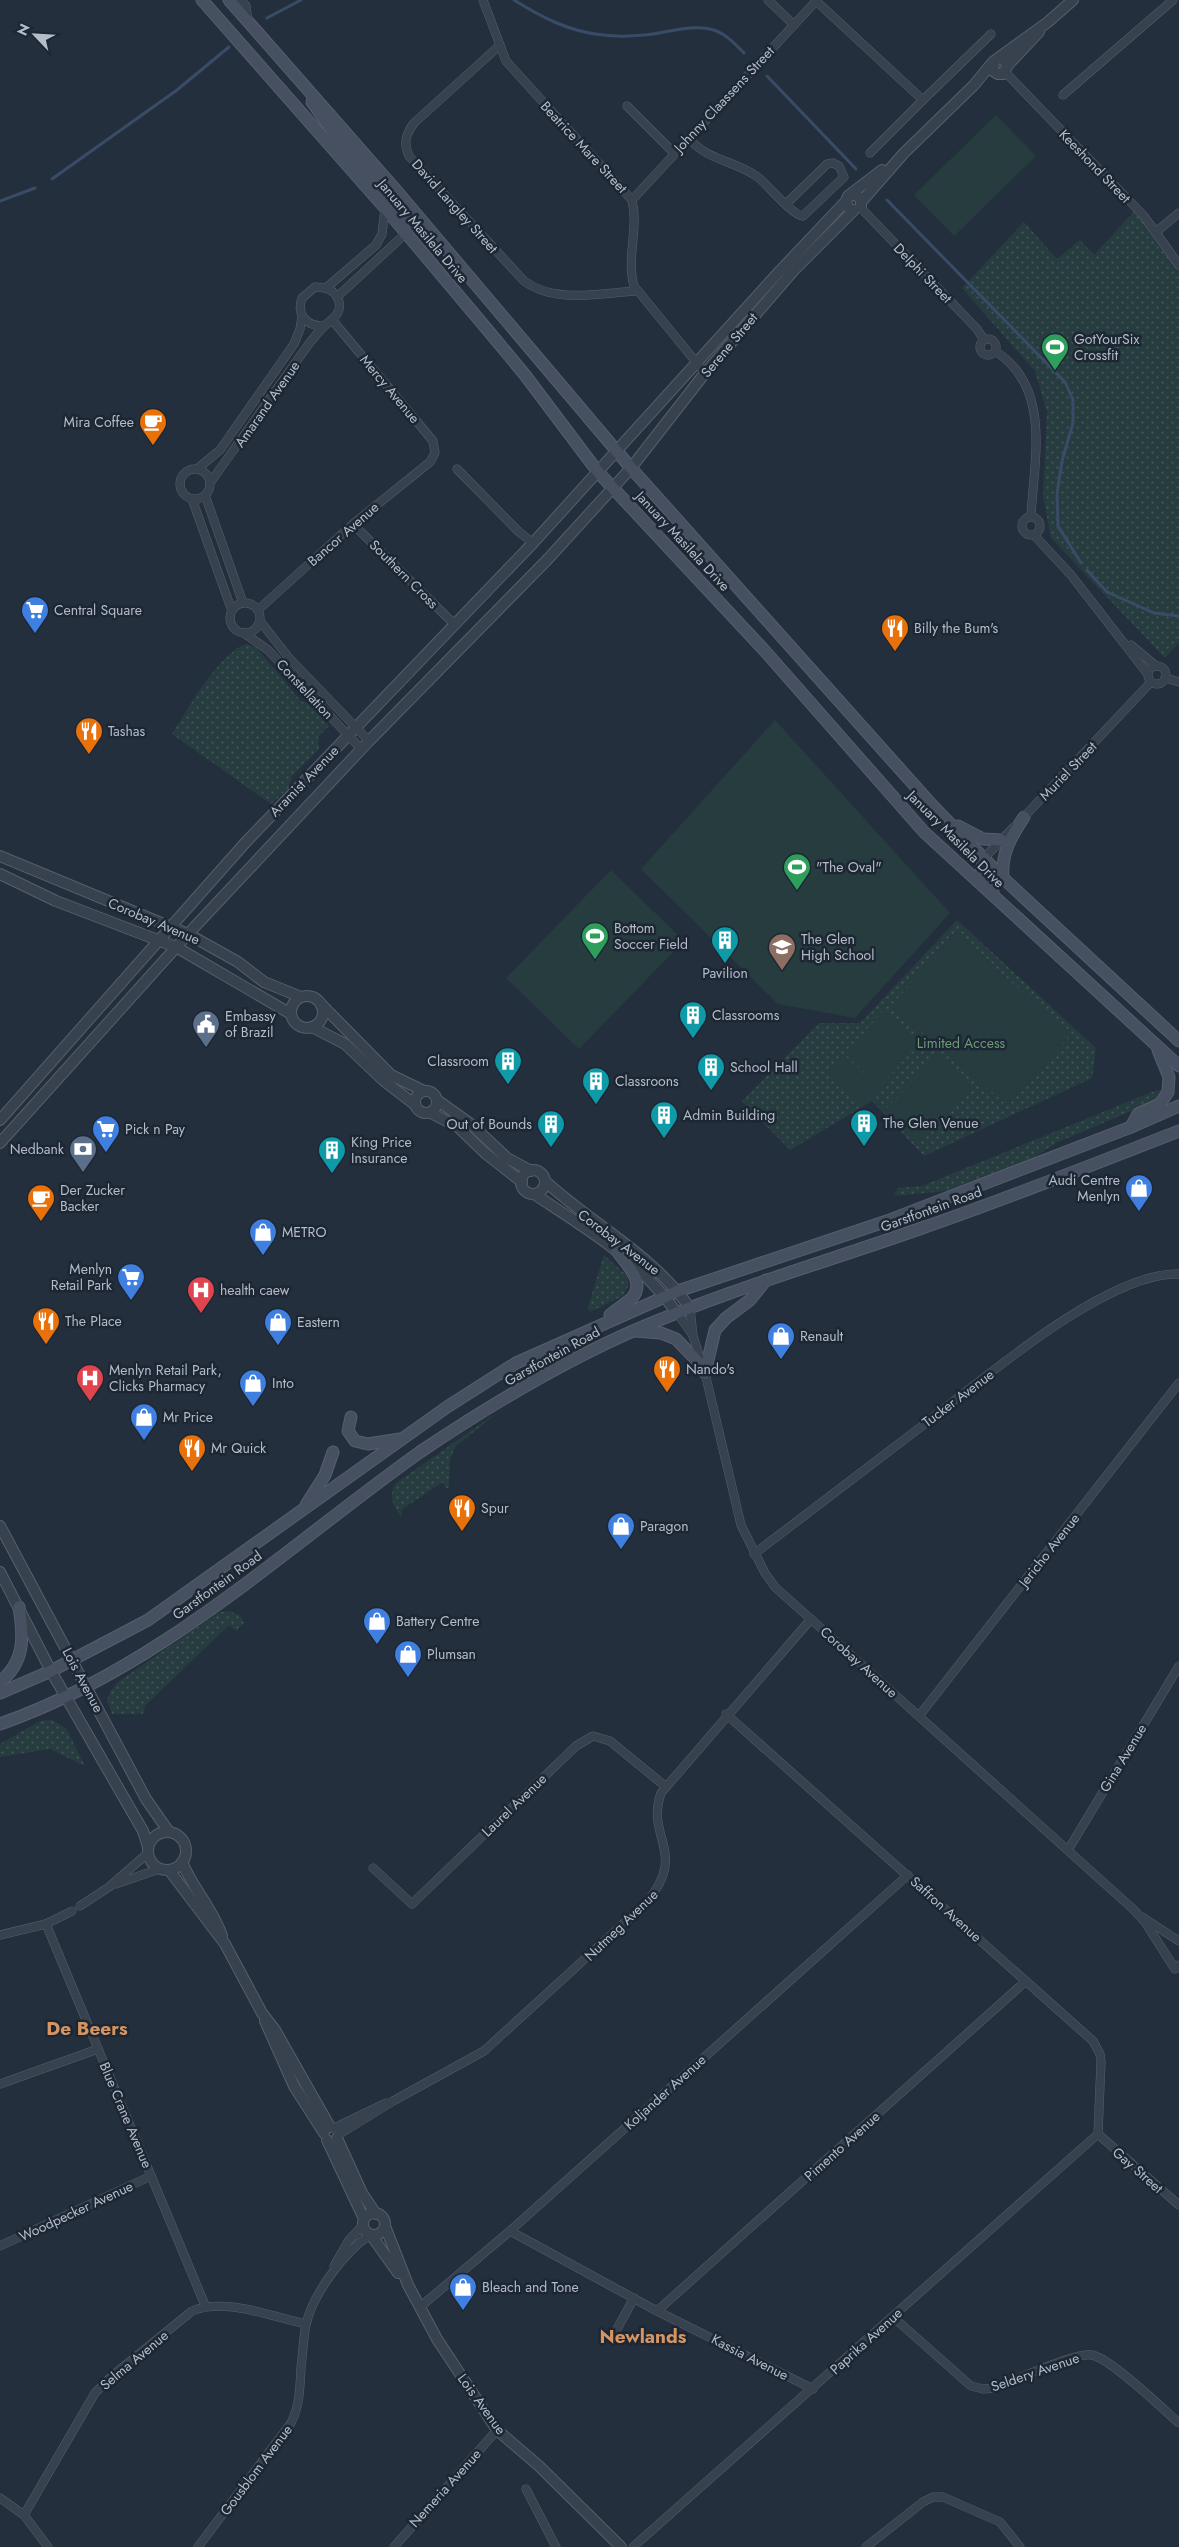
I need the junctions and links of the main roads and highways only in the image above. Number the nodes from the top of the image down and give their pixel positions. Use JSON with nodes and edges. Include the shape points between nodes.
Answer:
{"nodes":[{"id":1,"x":202,"y":0,"type":"edge"},
{"id":2,"x":229,"y":0,"type":"edge"},
{"id":3,"x":302,"y":83,"type":"junction"},
{"id":4,"x":405,"y":234,"type":"junction"},
{"id":5,"x":1024,"y":817,"type":"road end"},
{"id":6,"x":949,"y":823,"type":"junction"},
{"id":7,"x":1002,"y":840,"type":"road end"},
{"id":8,"x":984,"y":858,"type":"junction"},
{"id":9,"x":1003,"y":878,"type":"junction"},
{"id":10,"x":1025,"y":927,"type":"junction"},
{"id":11,"x":1179,"y":1041,"type":"edge"},
{"id":12,"x":1157,"y":1047,"type":"junction"},
{"id":13,"x":1179,"y":1066,"type":"edge"},
{"id":14,"x":1179,"y":1106,"type":"edge"},
{"id":15,"x":1131,"y":1127,"type":"junction"},
{"id":16,"x":1179,"y":1131,"type":"edge"},
{"id":17,"x":616,"y":1249,"type":"road end"},
{"id":18,"x":766,"y":1280,"type":"junction"},
{"id":19,"x":601,"y":1323,"type":"junction"},
{"id":20,"x":633,"y":1331,"type":"junction"},
{"id":21,"x":352,"y":1417,"type":"dead end"},
{"id":22,"x":404,"y":1438,"type":"junction"},
{"id":23,"x":333,"y":1452,"type":"dead end"},
{"id":24,"x":303,"y":1511,"type":"junction"},
{"id":25,"x":19,"y":1607,"type":"road end"},
{"id":26,"x":0,"y":1682,"type":"edge"},
{"id":27,"x":0,"y":1693,"type":"edge"},
{"id":28,"x":0,"y":1724,"type":"edge"}],
"edges":[{"from":1,"to":4,"type":"main road","name":"January Masilela Drive"},
{"from":2,"to":3,"type":"main road","name":"January Masilela Drive"},
{"from":3,"to":4,"type":"main road","via":[[315,110],[404,214],[408,225]]},
{"from":3,"to":6,"type":"main road","name":"January Masilela Drive","via":[[631,468]]},
{"from":4,"to":10,"type":"main road","name":"January Masilela Drive","via":[[525,375],[598,472],[764,650],[924,832]]},
{"from":5,"to":9,"type":"main road","via":[[1005,851]]},
{"from":6,"to":7,"type":"main road","via":[[983,839]]},
{"from":6,"to":8,"type":"main road","name":"January Masilela Drive"},
{"from":8,"to":9,"type":"main road","name":"January Masilela Drive"},
{"from":8,"to":10,"type":"main road","via":[[982,877]]},
{"from":9,"to":11,"type":"main road","name":"January Masilela Drive"},
{"from":10,"to":12,"type":"main road","name":"January Masilela Drive"},
{"from":12,"to":13,"type":"main road","name":"January Masilela Drive"},
{"from":12,"to":15,"type":"main road","via":[[1169,1077],[1168,1092],[1160,1104],[1138,1114]]},
{"from":14,"to":15,"type":"main road","name":"Garstfontein Road"},
{"from":15,"to":19,"type":"main road","name":"Garstfontein Road","via":[[888,1221],[678,1291]]},
{"from":16,"to":18,"type":"main road","name":"Garstfontein Road","via":[[925,1227]]},
{"from":17,"to":19,"type":"main road","via":[[635,1274],[637,1287],[632,1297]]},
{"from":18,"to":20,"type":"main road","name":"Garstfontein Road"},
{"from":18,"to":20,"type":"main road","via":[[750,1300],[715,1330],[704,1370],[676,1339],[661,1333]]},
{"from":19,"to":22,"type":"main road","name":"Garstfontein Road","via":[[516,1363]]},
{"from":20,"to":28,"type":"main road","name":"Garstfontein Road","via":[[570,1362],[464,1423],[367,1490],[159,1646],[87,1687]]},
{"from":21,"to":22,"type":"main road","via":[[348,1432],[354,1441],[368,1444]]},
{"from":22,"to":24,"type":"main road","name":"Garstfontein Road"},
{"from":23,"to":24,"type":"main road","via":[[325,1475]]},
{"from":24,"to":27,"type":"main road","name":"Garstfontein Road","via":[[148,1620],[51,1671]]},
{"from":25,"to":26,"type":"main road","via":[[23,1631],[21,1653],[9,1675]]}]}
